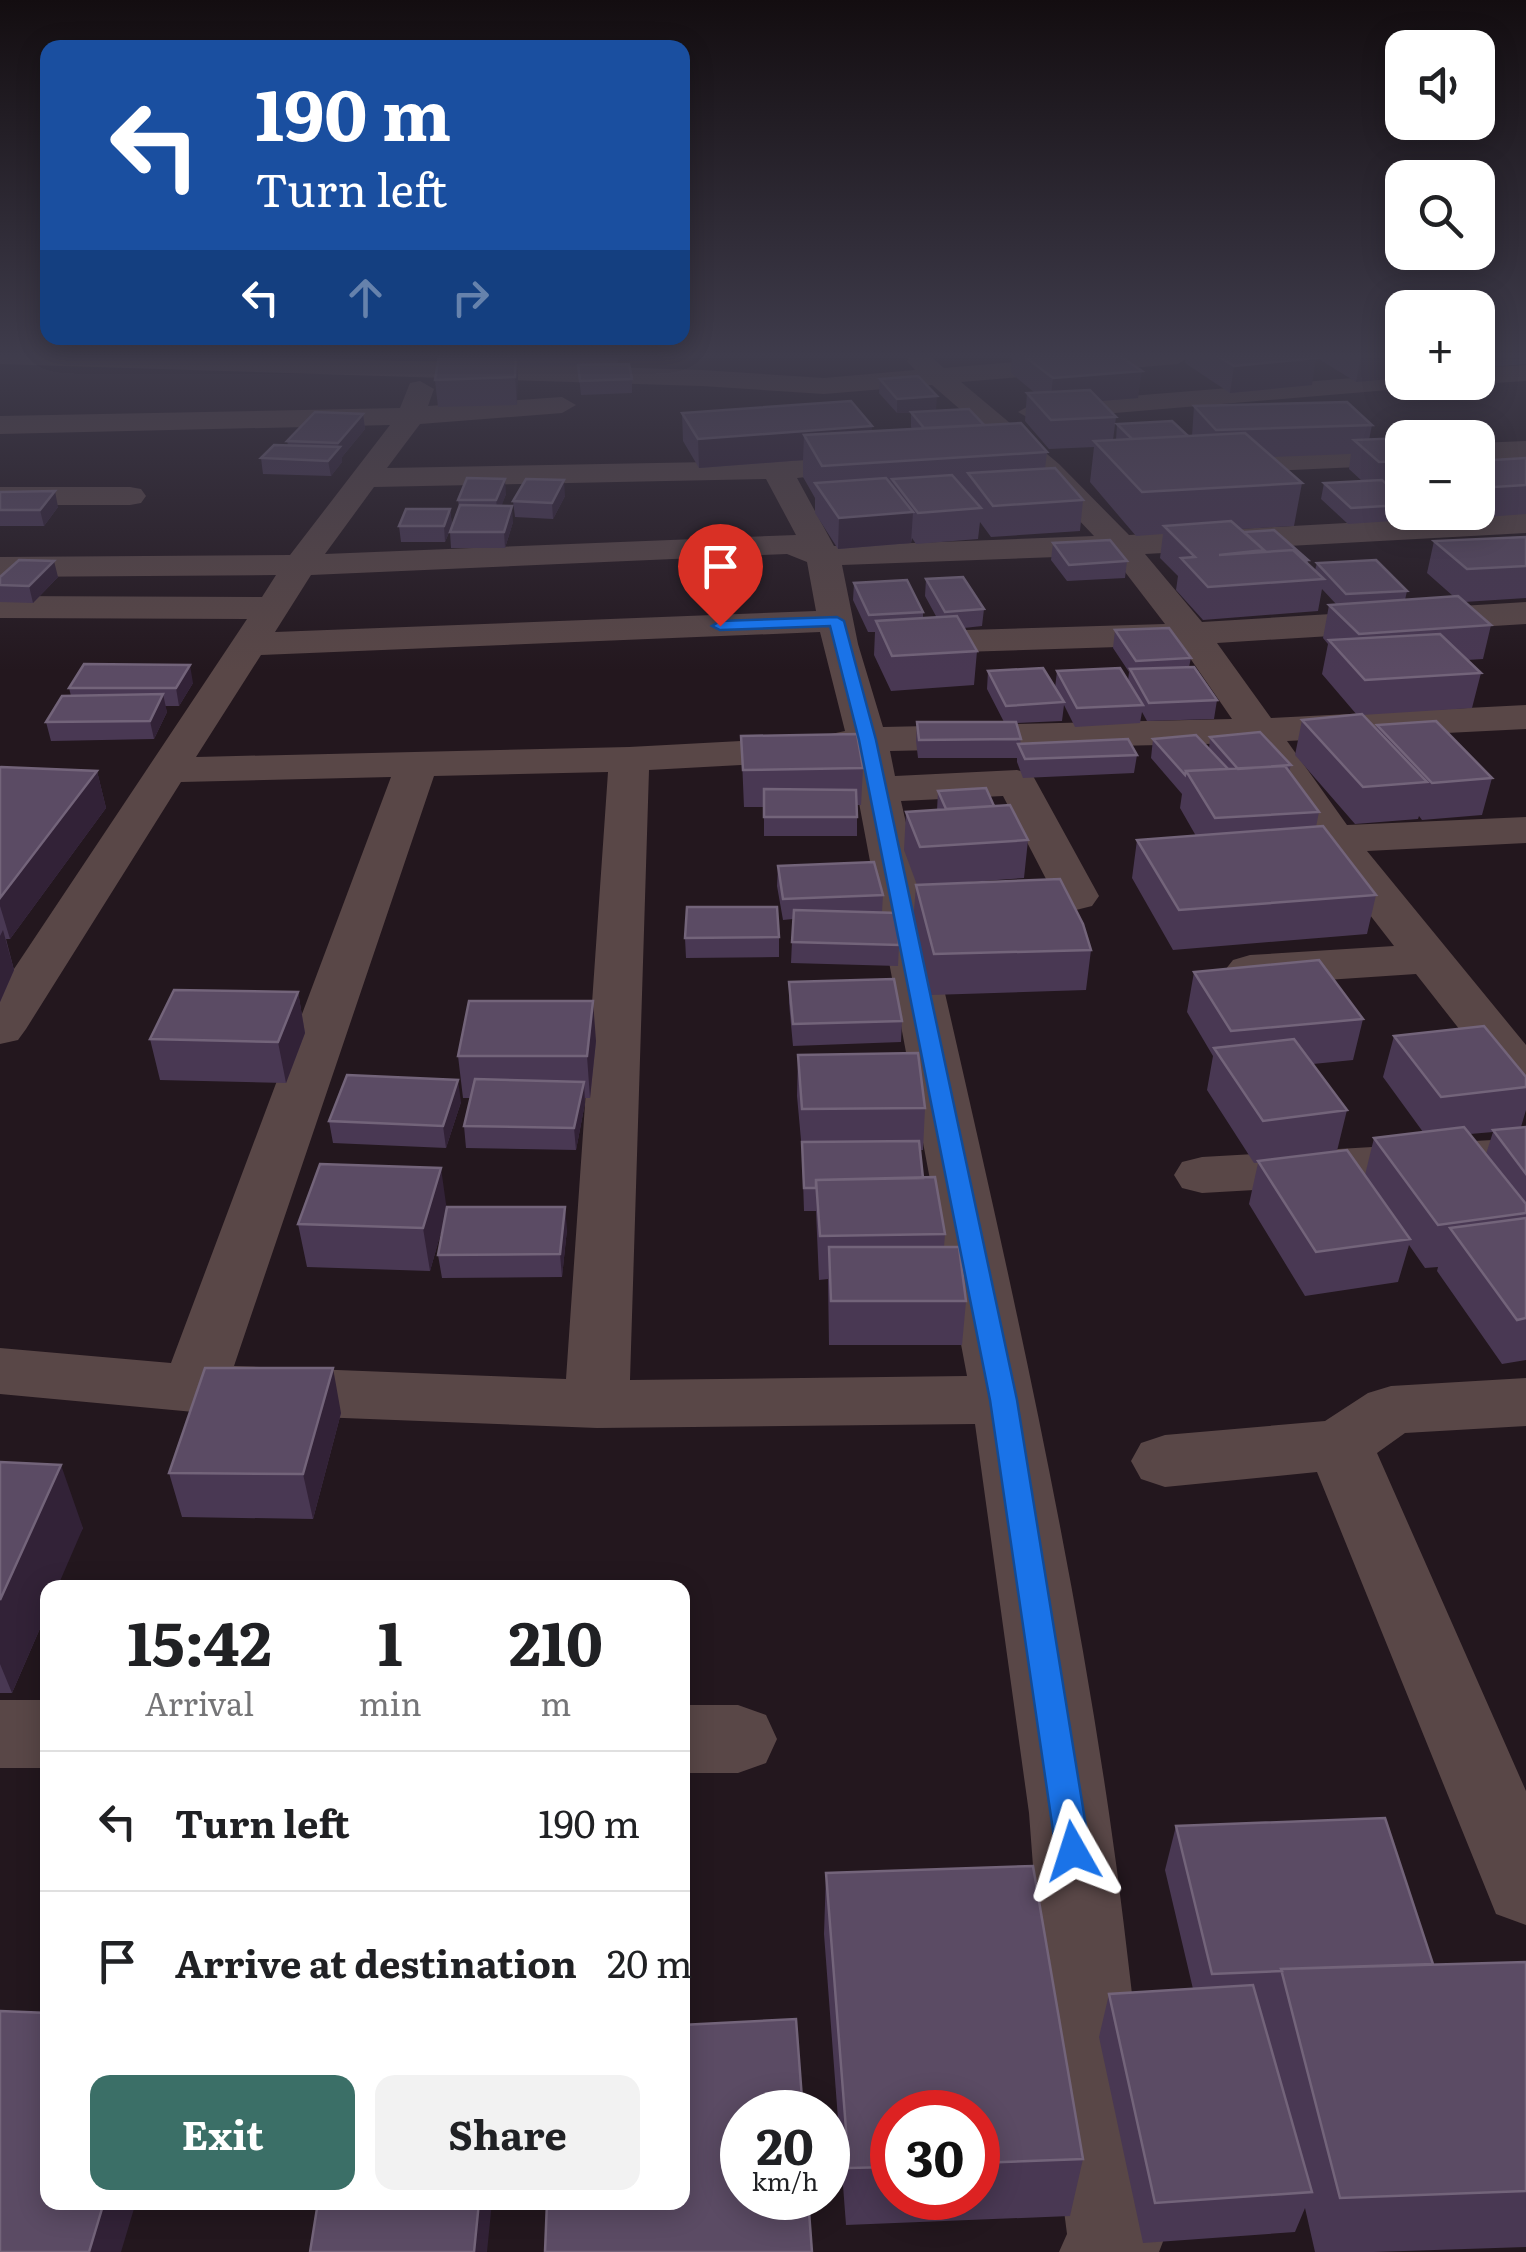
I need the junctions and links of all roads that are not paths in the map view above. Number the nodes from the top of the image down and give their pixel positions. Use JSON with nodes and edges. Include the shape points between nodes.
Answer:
{"nodes":[{"id":1,"x":378,"y":461,"type":"edge"},
{"id":2,"x":1035,"y":461,"type":"edge"},
{"id":3,"x":1288,"y":461,"type":"edge"},
{"id":4,"x":1179,"y":466,"type":"edge"},
{"id":5,"x":365,"y":478,"type":"junction"},
{"id":6,"x":0,"y":496,"type":"edge"},
{"id":7,"x":130,"y":496,"type":"dead end"},
{"id":8,"x":1526,"y":523,"type":"edge"},
{"id":9,"x":1121,"y":546,"type":"junction"},
{"id":10,"x":823,"y":556,"type":"junction"},
{"id":11,"x":300,"y":565,"type":"junction"},
{"id":12,"x":0,"y":567,"type":"edge"},
{"id":13,"x":272,"y":608,"type":"junction"},
{"id":14,"x":1526,"y":613,"type":"edge"},
{"id":15,"x":7,"y":615,"type":"edge"},
{"id":16,"x":838,"y":633,"type":"junction"},
{"id":17,"x":1192,"y":634,"type":"junction"},
{"id":18,"x":250,"y":644,"type":"junction"},
{"id":19,"x":1526,"y":718,"type":"edge"},
{"id":20,"x":1257,"y":731,"type":"junction"},
{"id":21,"x":630,"y":759,"type":"junction"},
{"id":22,"x":418,"y":764,"type":"junction"},
{"id":23,"x":872,"y":764,"type":"junction"},
{"id":24,"x":170,"y":770,"type":"junction"},
{"id":25,"x":1526,"y":830,"type":"edge"},
{"id":26,"x":1334,"y":839,"type":"junction"},
{"id":27,"x":1076,"y":896,"type":"dead end"},
{"id":28,"x":1432,"y":958,"type":"junction"},
{"id":29,"x":1210,"y":973,"type":"edge"},
{"id":30,"x":0,"y":1029,"type":"edge"},
{"id":31,"x":1526,"y":1079,"type":"edge"},
{"id":32,"x":1526,"y":1156,"type":"edge"},
{"id":33,"x":1202,"y":1175,"type":"dead end"},
{"id":34,"x":0,"y":1371,"type":"edge"},
{"id":35,"x":194,"y":1388,"type":"junction"},
{"id":36,"x":1004,"y":1400,"type":"junction"},
{"id":37,"x":1526,"y":1402,"type":"edge"},
{"id":38,"x":596,"y":1404,"type":"junction"},
{"id":39,"x":1340,"y":1445,"type":"junction"},
{"id":40,"x":1165,"y":1461,"type":"dead end"},
{"id":41,"x":0,"y":1734,"type":"edge"},
{"id":42,"x":40,"y":1734,"type":"edge"},
{"id":43,"x":1506,"y":1797,"type":"edge"},
{"id":44,"x":1526,"y":1886,"type":"edge"},
{"id":45,"x":1108,"y":2252,"type":"edge"}],
"edges":[{"from":1,"to":5,"type":"street"},
{"from":2,"to":9,"type":"street"},
{"from":3,"to":4,"type":"street"},
{"from":5,"to":10,"type":"street","via":[[807,470]]},
{"from":5,"to":11,"type":"street"},
{"from":6,"to":7,"type":"street"},
{"from":8,"to":9,"type":"street"},
{"from":9,"to":10,"type":"street"},
{"from":9,"to":17,"type":"street"},
{"from":10,"to":11,"type":"street","via":[[790,544]]},
{"from":10,"to":16,"type":"street"},
{"from":11,"to":12,"type":"street"},
{"from":11,"to":13,"type":"street"},
{"from":13,"to":15,"type":"street"},
{"from":13,"to":18,"type":"street"},
{"from":14,"to":17,"type":"street"},
{"from":16,"to":17,"type":"street"},
{"from":16,"to":18,"type":"street"},
{"from":16,"to":23,"type":"street"},
{"from":17,"to":20,"type":"street"},
{"from":18,"to":24,"type":"street"},
{"from":19,"to":20,"type":"street"},
{"from":20,"to":23,"type":"street"},
{"from":20,"to":26,"type":"street"},
{"from":21,"to":22,"type":"street"},
{"from":21,"to":23,"type":"street","via":[[817,749]]},
{"from":21,"to":38,"type":"street"},
{"from":22,"to":24,"type":"street"},
{"from":22,"to":35,"type":"street"},
{"from":23,"to":27,"type":"street","via":[[1017,784]]},
{"from":23,"to":36,"type":"street"},
{"from":24,"to":30,"type":"street"},
{"from":25,"to":26,"type":"street"},
{"from":26,"to":28,"type":"street"},
{"from":28,"to":29,"type":"street"},
{"from":28,"to":31,"type":"street"},
{"from":32,"to":33,"type":"street"},
{"from":34,"to":35,"type":"street"},
{"from":35,"to":38,"type":"street"},
{"from":36,"to":38,"type":"street"},
{"from":36,"to":45,"type":"street","via":[[1069,1813],[1116,2239]]},
{"from":37,"to":39,"type":"street","via":[[1391,1410]]},
{"from":39,"to":40,"type":"street"},
{"from":39,"to":43,"type":"street"},
{"from":41,"to":42,"type":"street"},
{"from":43,"to":44,"type":"street"}]}
